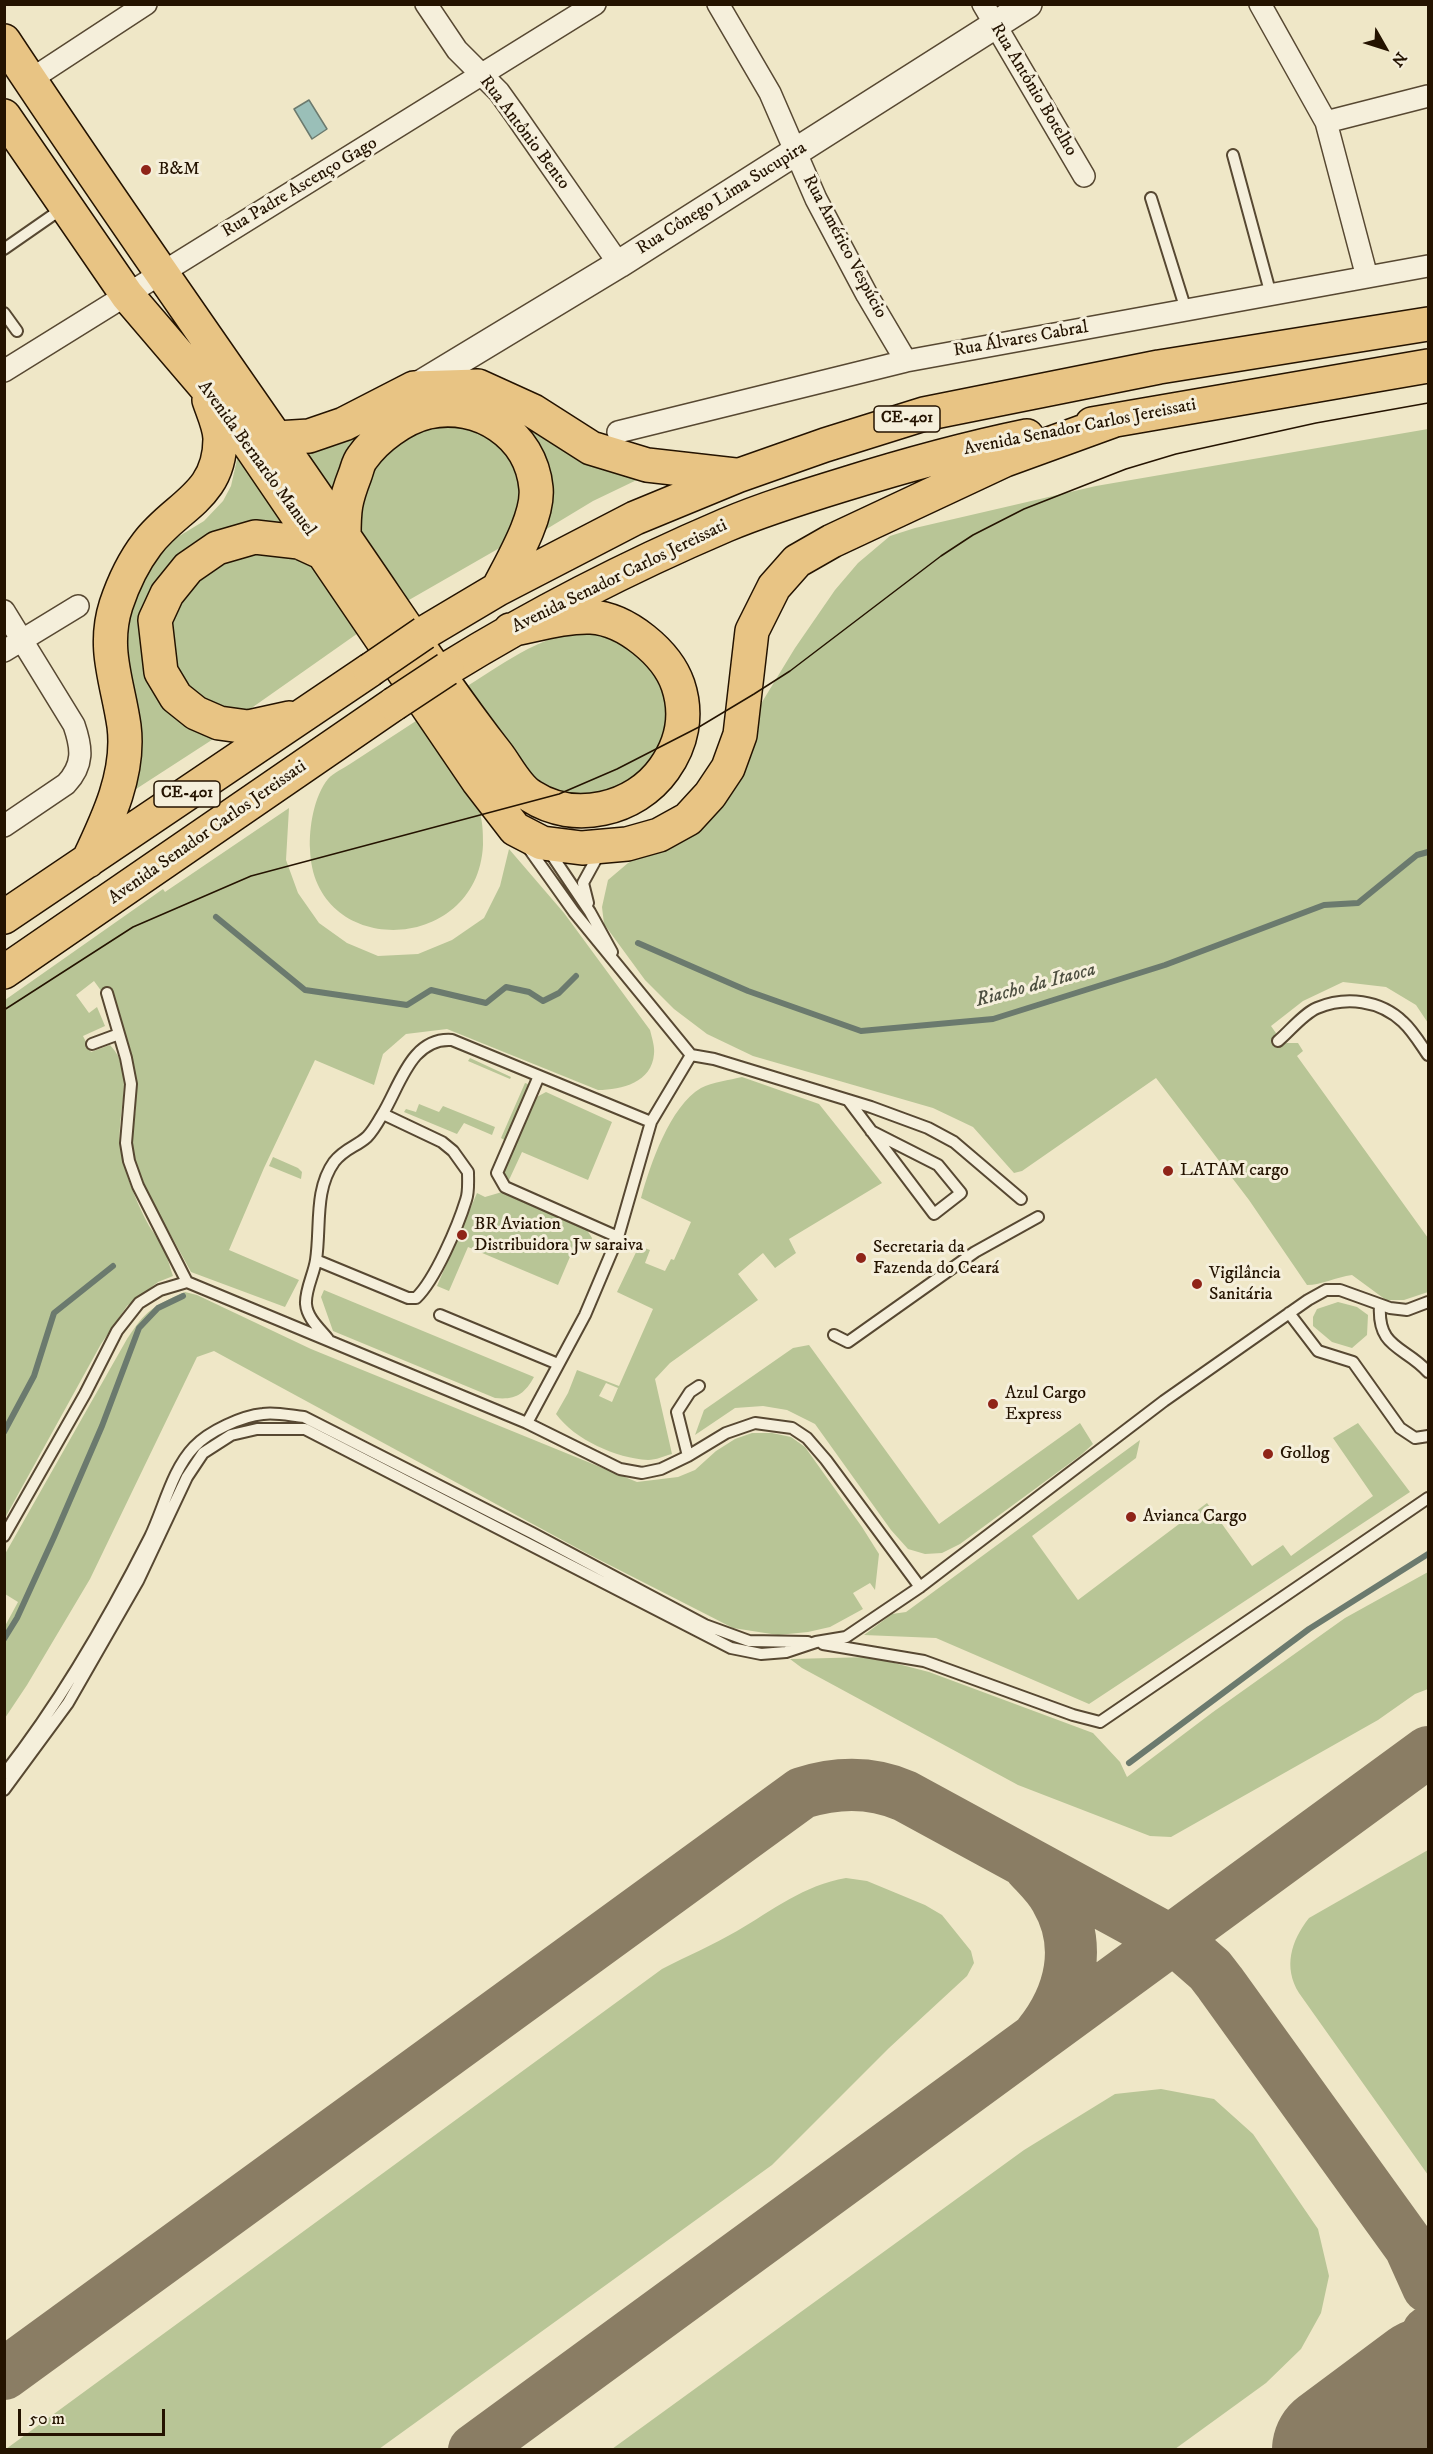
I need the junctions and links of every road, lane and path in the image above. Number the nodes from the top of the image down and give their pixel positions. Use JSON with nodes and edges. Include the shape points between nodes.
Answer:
{"nodes":[{"id":1,"x":146,"y":4,"type":"edge"},
{"id":2,"x":426,"y":4,"type":"edge"},
{"id":3,"x":595,"y":4,"type":"edge"},
{"id":4,"x":718,"y":4,"type":"edge"},
{"id":5,"x":1028,"y":4,"type":"edge"},
{"id":6,"x":1260,"y":4,"type":"edge"},
{"id":7,"x":989,"y":15,"type":"edge"},
{"id":8,"x":4,"y":41,"type":"edge"},
{"id":9,"x":483,"y":76,"type":"junction"},
{"id":10,"x":30,"y":80,"type":"junction"},
{"id":11,"x":1428,"y":96,"type":"edge"},
{"id":12,"x":4,"y":116,"type":"edge"},
{"id":13,"x":1326,"y":122,"type":"junction"},
{"id":14,"x":795,"y":153,"type":"junction"},
{"id":15,"x":1233,"y":154,"type":"dead end"},
{"id":16,"x":1084,"y":176,"type":"dead end"},
{"id":17,"x":1151,"y":198,"type":"dead end"},
{"id":18,"x":66,"y":206,"type":"junction"},
{"id":19,"x":4,"y":249,"type":"edge"},
{"id":20,"x":619,"y":264,"type":"junction"},
{"id":21,"x":1428,"y":266,"type":"edge"},
{"id":22,"x":160,"y":273,"type":"junction"},
{"id":23,"x":1367,"y":277,"type":"junction"},
{"id":24,"x":127,"y":295,"type":"junction"},
{"id":25,"x":1271,"y":295,"type":"junction"},
{"id":26,"x":1186,"y":310,"type":"junction"},
{"id":27,"x":4,"y":314,"type":"edge"},
{"id":28,"x":1428,"y":324,"type":"edge"},
{"id":29,"x":16,"y":331,"type":"dead end"},
{"id":30,"x":906,"y":361,"type":"junction"},
{"id":31,"x":1428,"y":366,"type":"edge"},
{"id":32,"x":4,"y":371,"type":"edge"},
{"id":33,"x":206,"y":387,"type":"junction"},
{"id":34,"x":414,"y":388,"type":"junction"},
{"id":35,"x":1115,"y":420,"type":"junction"},
{"id":36,"x":618,"y":432,"type":"dead end"},
{"id":37,"x":277,"y":438,"type":"junction"},
{"id":38,"x":737,"y":476,"type":"junction"},
{"id":39,"x":334,"y":545,"type":"junction"},
{"id":40,"x":498,"y":589,"type":"junction"},
{"id":41,"x":78,"y":606,"type":"dead end"},
{"id":42,"x":4,"y":611,"type":"edge"},
{"id":43,"x":510,"y":630,"type":"junction"},
{"id":44,"x":23,"y":640,"type":"junction"},
{"id":45,"x":4,"y":651,"type":"edge"},
{"id":46,"x":459,"y":706,"type":"junction"},
{"id":47,"x":302,"y":715,"type":"junction"},
{"id":48,"x":488,"y":778,"type":"junction"},
{"id":49,"x":4,"y":826,"type":"edge"},
{"id":50,"x":528,"y":832,"type":"junction"},
{"id":51,"x":604,"y":846,"type":"junction"},
{"id":52,"x":88,"y":861,"type":"junction"},
{"id":53,"x":590,"y":912,"type":"junction"},
{"id":54,"x":4,"y":918,"type":"edge"},
{"id":55,"x":4,"y":972,"type":"edge"},
{"id":56,"x":627,"y":978,"type":"junction"},
{"id":57,"x":107,"y":993,"type":"dead end"},
{"id":58,"x":119,"y":1035,"type":"junction"},
{"id":59,"x":1278,"y":1041,"type":"dead end"},
{"id":60,"x":92,"y":1044,"type":"dead end"},
{"id":61,"x":691,"y":1055,"type":"junction"},
{"id":62,"x":1428,"y":1055,"type":"edge"},
{"id":63,"x":539,"y":1076,"type":"junction"},
{"id":64,"x":848,"y":1100,"type":"junction"},
{"id":65,"x":383,"y":1114,"type":"junction"},
{"id":66,"x":651,"y":1122,"type":"junction"},
{"id":67,"x":871,"y":1131,"type":"junction"},
{"id":68,"x":1021,"y":1199,"type":"dead end"},
{"id":69,"x":1038,"y":1217,"type":"dead end"},
{"id":70,"x":618,"y":1237,"type":"junction"},
{"id":71,"x":316,"y":1260,"type":"junction"},
{"id":72,"x":187,"y":1282,"type":"junction"},
{"id":73,"x":1428,"y":1302,"type":"edge"},
{"id":74,"x":1380,"y":1305,"type":"junction"},
{"id":75,"x":1289,"y":1313,"type":"junction"},
{"id":76,"x":440,"y":1315,"type":"dead end"},
{"id":77,"x":834,"y":1335,"type":"dead end"},
{"id":78,"x":329,"y":1341,"type":"junction"},
{"id":79,"x":558,"y":1364,"type":"junction"},
{"id":80,"x":1428,"y":1372,"type":"edge"},
{"id":81,"x":699,"y":1386,"type":"dead end"},
{"id":82,"x":527,"y":1424,"type":"junction"},
{"id":83,"x":1428,"y":1436,"type":"edge"},
{"id":84,"x":688,"y":1456,"type":"junction"},
{"id":85,"x":1428,"y":1498,"type":"edge"},
{"id":86,"x":4,"y":1536,"type":"edge"},
{"id":87,"x":920,"y":1587,"type":"junction"},
{"id":88,"x":816,"y":1642,"type":"junction"},
{"id":89,"x":4,"y":1774,"type":"edge"},
{"id":90,"x":4,"y":1790,"type":"edge"}],
"edges":[{"from":1,"to":10,"type":"street"},
{"from":2,"to":9,"type":"street","name":"Rua Antônio Bento","via":[[457,50]]},
{"from":3,"to":9,"type":"street","name":"Rua Padre Ascenço Gago"},
{"from":4,"to":14,"type":"street","name":"Rua Américo Vespúcio","via":[[770,93]]},
{"from":5,"to":7,"type":"street","name":"Rua Cônego Lima Sucupira"},
{"from":6,"to":13,"type":"street"},
{"from":7,"to":14,"type":"street","name":"Rua Cônego Lima Sucupira"},
{"from":7,"to":16,"type":"street","name":"Rua Antônio Botelho"},
{"from":8,"to":10,"type":"main road","name":"Avenida Bernardo Manuel"},
{"from":9,"to":20,"type":"street","name":"Rua Antônio Bento","via":[[514,113]]},
{"from":9,"to":22,"type":"street","name":"Rua Padre Ascenço Gago"},
{"from":10,"to":22,"type":"main road","name":"Avenida Bernardo Manuel"},
{"from":11,"to":13,"type":"street"},
{"from":12,"to":18,"type":"main road","name":"Avenida Bernardo Manuel"},
{"from":13,"to":23,"type":"street"},
{"from":14,"to":20,"type":"street","name":"Rua Cônego Lima Sucupira"},
{"from":14,"to":30,"type":"street","name":"Rua Américo Vespúcio","via":[[867,295]]},
{"from":15,"to":25,"type":"lane"},
{"from":17,"to":26,"type":"lane"},
{"from":18,"to":19,"type":"lane"},
{"from":18,"to":24,"type":"main road","name":"Avenida Bernardo Manuel"},
{"from":20,"to":34,"type":"street","name":"Rua Cônego Lima Sucupira"},
{"from":21,"to":23,"type":"street","name":"Rua Álvares Cabral"},
{"from":22,"to":24,"type":"street","name":"Rua Padre Ascenço Gago"},
{"from":22,"to":37,"type":"main road","name":"Avenida Bernardo Manuel"},
{"from":23,"to":25,"type":"street","name":"Rua Álvares Cabral"},
{"from":24,"to":32,"type":"street","name":"Rua Padre Ascenço Gago"},
{"from":24,"to":33,"type":"main road","name":"Avenida Bernardo Manuel"},
{"from":25,"to":26,"type":"street","name":"Rua Álvares Cabral"},
{"from":26,"to":30,"type":"street","name":"Rua Álvares Cabral"},
{"from":27,"to":29,"type":"lane"},
{"from":28,"to":38,"type":"main road","number":"CE-401","via":[[1159,367],[924,414]]},
{"from":30,"to":36,"type":"street","name":"Rua Álvares Cabral"},
{"from":31,"to":35,"type":"main road","name":"Avenida Senador Carlos Jereissati","number":"CE-401"},
{"from":33,"to":39,"type":"main road","name":"Avenida Bernardo Manuel"},
{"from":33,"to":52,"type":"main road","via":[[220,437],[214,472],[203,491],[148,543],[116,605],[111,665],[124,727],[124,754],[111,808]]},
{"from":34,"to":37,"type":"main road","via":[[344,424],[309,436]]},
{"from":34,"to":38,"type":"main road","via":[[478,386],[532,411],[591,448],[647,465]]},
{"from":35,"to":43,"type":"main road","name":"Avenida Senador Carlos Jereissati","number":"CE-401","via":[[970,448],[784,503],[655,556]]},
{"from":35,"to":51,"type":"main road","via":[[1005,460],[796,561],[774,587],[752,631],[740,735],[728,768],[710,795],[688,819],[659,836]]},
{"from":37,"to":39,"type":"main road","name":"Avenida Bernardo Manuel"},
{"from":38,"to":40,"type":"main road","number":"CE-401","via":[[636,518]]},
{"from":39,"to":40,"type":"main road","via":[[361,459],[390,429],[427,412],[462,410],[490,419],[516,438],[531,466],[537,489],[520,547]]},
{"from":39,"to":46,"type":"main road","name":"Avenida Bernardo Manuel"},
{"from":39,"to":47,"type":"main road","via":[[255,537],[217,548],[188,568],[167,594],[155,620],[161,672],[176,697],[196,713],[219,723],[248,727]]},
{"from":39,"to":48,"type":"main road","name":"Avenida Bernardo Manuel"},
{"from":40,"to":47,"type":"main road","number":"CE-401","bridge":true,"via":[[424,633]]},
{"from":41,"to":44,"type":"street"},
{"from":42,"to":44,"type":"street"},
{"from":43,"to":46,"type":"main road","name":"Avenida Bernardo Manuel","via":[[591,617],[621,626],[648,644],[668,664],[684,705],[682,734],[674,756],[640,795],[617,805],[597,810],[550,806],[528,795]]},
{"from":43,"to":55,"type":"main road","name":"Avenida Senador Carlos Jereissati","number":"CE-401","bridge":true,"via":[[394,704]]},
{"from":44,"to":45,"type":"street"},
{"from":44,"to":49,"type":"street","via":[[74,725],[81,757],[66,784]]},
{"from":46,"to":48,"type":"lane"},
{"from":47,"to":52,"type":"main road","number":"CE-401"},
{"from":48,"to":50,"type":"main road","name":"Avenida Bernardo Manuel"},
{"from":50,"to":51,"type":"main road","via":[[582,848]]},
{"from":50,"to":53,"type":"lane"},
{"from":50,"to":56,"type":"lane","via":[[574,912]]},
{"from":51,"to":53,"type":"lane","via":[[583,883]]},
{"from":52,"to":54,"type":"main road","number":"CE-401"},
{"from":53,"to":56,"type":"lane"},
{"from":56,"to":61,"type":"lane"},
{"from":57,"to":58,"type":"lane"},
{"from":58,"to":60,"type":"lane"},
{"from":58,"to":72,"type":"lane","via":[[131,1084],[126,1143],[129,1161]]},
{"from":59,"to":62,"type":"lane","via":[[1316,1009],[1348,1000],[1387,1010],[1404,1023]]},
{"from":61,"to":64,"type":"lane"},
{"from":61,"to":66,"type":"lane"},
{"from":63,"to":65,"type":"lane","via":[[442,1039],[428,1044],[412,1059]]},
{"from":63,"to":66,"type":"lane"},
{"from":63,"to":70,"type":"lane","via":[[497,1173],[505,1187]]},
{"from":64,"to":67,"type":"lane"},
{"from":64,"to":68,"type":"lane","via":[[928,1128],[954,1142]]},
{"from":65,"to":71,"type":"lane","via":[[368,1137],[352,1145],[333,1164],[321,1193]]},
{"from":65,"to":71,"type":"lane","via":[[442,1142],[468,1172],[467,1199],[434,1275],[416,1298],[408,1298]]},
{"from":66,"to":70,"type":"lane"},
{"from":67,"to":67,"type":"lane","via":[[934,1214],[961,1193],[938,1166]]},
{"from":69,"to":77,"type":"lane","via":[[975,1251],[848,1342]]},
{"from":70,"to":79,"type":"lane","via":[[585,1315]]},
{"from":71,"to":78,"type":"lane","via":[[306,1305],[310,1317]]},
{"from":72,"to":78,"type":"lane"},
{"from":72,"to":86,"type":"lane","via":[[160,1290],[139,1303],[117,1331],[86,1394]]},
{"from":73,"to":74,"type":"lane","via":[[1407,1310]]},
{"from":74,"to":75,"type":"lane","via":[[1340,1290],[1326,1290]]},
{"from":74,"to":80,"type":"lane","via":[[1378,1323],[1393,1347]]},
{"from":75,"to":83,"type":"lane","via":[[1318,1350],[1353,1362],[1400,1428],[1415,1438]]},
{"from":75,"to":87,"type":"lane","via":[[1164,1401]]},
{"from":76,"to":79,"type":"lane"},
{"from":78,"to":82,"type":"lane"},
{"from":79,"to":82,"type":"lane"},
{"from":81,"to":84,"type":"lane","via":[[677,1412]]},
{"from":82,"to":84,"type":"lane","via":[[620,1469],[642,1473]]},
{"from":84,"to":87,"type":"lane","via":[[726,1433],[755,1423],[792,1428],[807,1437],[826,1460]]},
{"from":85,"to":88,"type":"lane","via":[[1100,1722],[924,1661]]},
{"from":87,"to":88,"type":"lane","via":[[846,1637]]},
{"from":88,"to":89,"type":"lane","via":[[749,1641],[705,1626],[304,1418],[264,1414],[220,1428],[194,1447],[179,1470],[150,1537],[79,1665]]},
{"from":88,"to":90,"type":"lane","via":[[786,1652],[761,1654],[731,1648],[305,1430],[257,1429],[231,1435],[203,1453],[187,1477],[138,1581],[68,1703]]}]}
